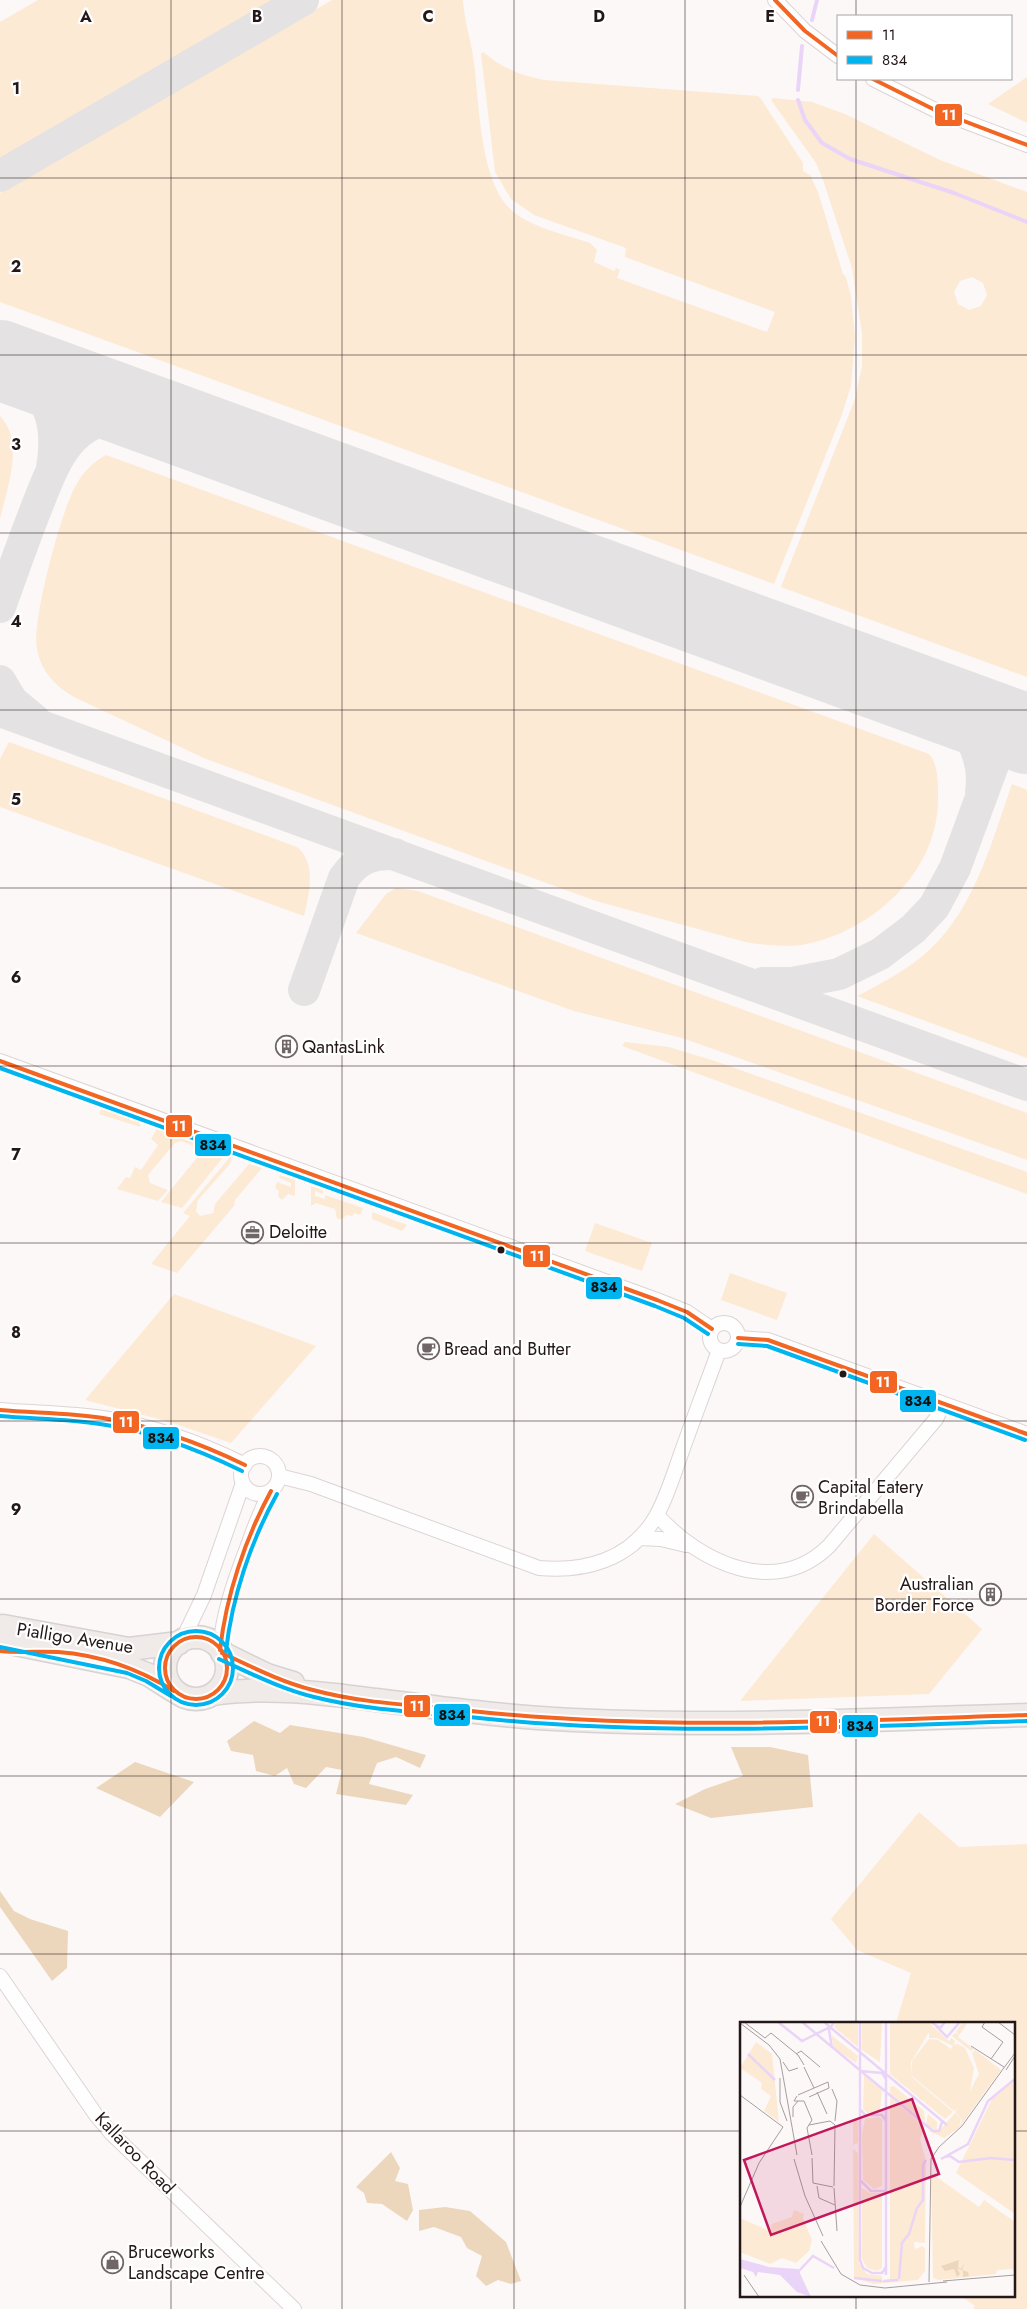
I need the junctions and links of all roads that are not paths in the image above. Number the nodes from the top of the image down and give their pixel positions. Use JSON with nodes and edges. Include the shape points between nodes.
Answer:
{"nodes":[{"id":1,"x":775,"y":0,"type":"edge"},
{"id":2,"x":837,"y":55,"type":"edge"},
{"id":3,"x":875,"y":80,"type":"edge"},
{"id":4,"x":1027,"y":146,"type":"edge"},
{"id":5,"x":0,"y":1061,"type":"edge"},
{"id":6,"x":712,"y":1329,"type":"junction"},
{"id":7,"x":738,"y":1338,"type":"junction"},
{"id":8,"x":719,"y":1350,"type":"junction"},
{"id":9,"x":943,"y":1404,"type":"junction"},
{"id":10,"x":0,"y":1410,"type":"edge"},
{"id":11,"x":1027,"y":1434,"type":"edge"},
{"id":12,"x":245,"y":1465,"type":"junction"},
{"id":13,"x":279,"y":1476,"type":"junction"},
{"id":14,"x":243,"y":1483,"type":"junction"},
{"id":15,"x":271,"y":1490,"type":"junction"},
{"id":16,"x":657,"y":1515,"type":"junction"},
{"id":17,"x":639,"y":1538,"type":"junction"},
{"id":18,"x":694,"y":1548,"type":"junction"},
{"id":19,"x":0,"y":1626,"type":"edge"},
{"id":20,"x":0,"y":1641,"type":"edge"},
{"id":21,"x":180,"y":1642,"type":"junction"},
{"id":22,"x":0,"y":1651,"type":"edge"},
{"id":23,"x":221,"y":1651,"type":"junction"},
{"id":24,"x":58,"y":1652,"type":"junction"},
{"id":25,"x":174,"y":1691,"type":"junction"},
{"id":26,"x":213,"y":1694,"type":"junction"},
{"id":27,"x":327,"y":1694,"type":"junction"},
{"id":28,"x":1027,"y":1715,"type":"edge"},
{"id":29,"x":0,"y":1976,"type":"edge"},
{"id":30,"x":294,"y":2309,"type":"edge"}],
"edges":[{"from":1,"to":2,"type":"street","via":[[800,26]]},
{"from":3,"to":4,"type":"street","via":[[935,110]]},
{"from":5,"to":6,"type":"street","via":[[657,1300],[687,1312]]},
{"from":6,"to":7,"type":"street","via":[[720,1323],[731,1324]]},
{"from":6,"to":8,"type":"street","via":[[710,1340]]},
{"from":7,"to":8,"type":"street","via":[[732,1348]]},
{"from":7,"to":9,"type":"street","via":[[768,1340]]},
{"from":8,"to":16,"type":"street"},
{"from":9,"to":11,"type":"street"},
{"from":9,"to":18,"type":"street","via":[[936,1419],[829,1546],[814,1557],[782,1571],[760,1572],[737,1568]]},
{"from":10,"to":12,"type":"street","via":[[102,1418],[135,1424],[201,1444]]},
{"from":12,"to":13,"type":"street","via":[[256,1456],[266,1457],[277,1466]]},
{"from":12,"to":14,"type":"street"},
{"from":13,"to":15,"type":"street"},
{"from":13,"to":17,"type":"street","via":[[311,1484],[539,1568],[569,1570],[588,1567],[618,1554]]},
{"from":14,"to":15,"type":"street","via":[[257,1494]]},
{"from":14,"to":21,"type":"street","via":[[204,1595]]},
{"from":15,"to":23,"type":"street","via":[[228,1599]]},
{"from":16,"to":17,"type":"street"},
{"from":16,"to":18,"type":"street"},
{"from":17,"to":18,"type":"street","via":[[661,1539]]},
{"from":19,"to":21,"type":"main road","name":"Pialligo Avenue","via":[[130,1649]]},
{"from":20,"to":24,"type":"main road","name":"Pialligo Avenue"},
{"from":21,"to":23,"type":"main road","via":[[203,1638]]},
{"from":21,"to":25,"type":"main road","via":[[170,1652],[165,1669]]},
{"from":22,"to":24,"type":"main road"},
{"from":23,"to":26,"type":"main road","via":[[226,1676]]},
{"from":23,"to":27,"type":"main road","via":[[267,1674]]},
{"from":24,"to":25,"type":"main road","name":"Pialligo Avenue","via":[[129,1667]]},
{"from":25,"to":26,"type":"main road","via":[[197,1699]]},
{"from":26,"to":27,"type":"main road","via":[[259,1689]]},
{"from":27,"to":28,"type":"main road","via":[[490,1714],[618,1722],[776,1723]]},
{"from":29,"to":30,"type":"street","name":"Kallaroo Road","via":[[111,2133]]}]}
